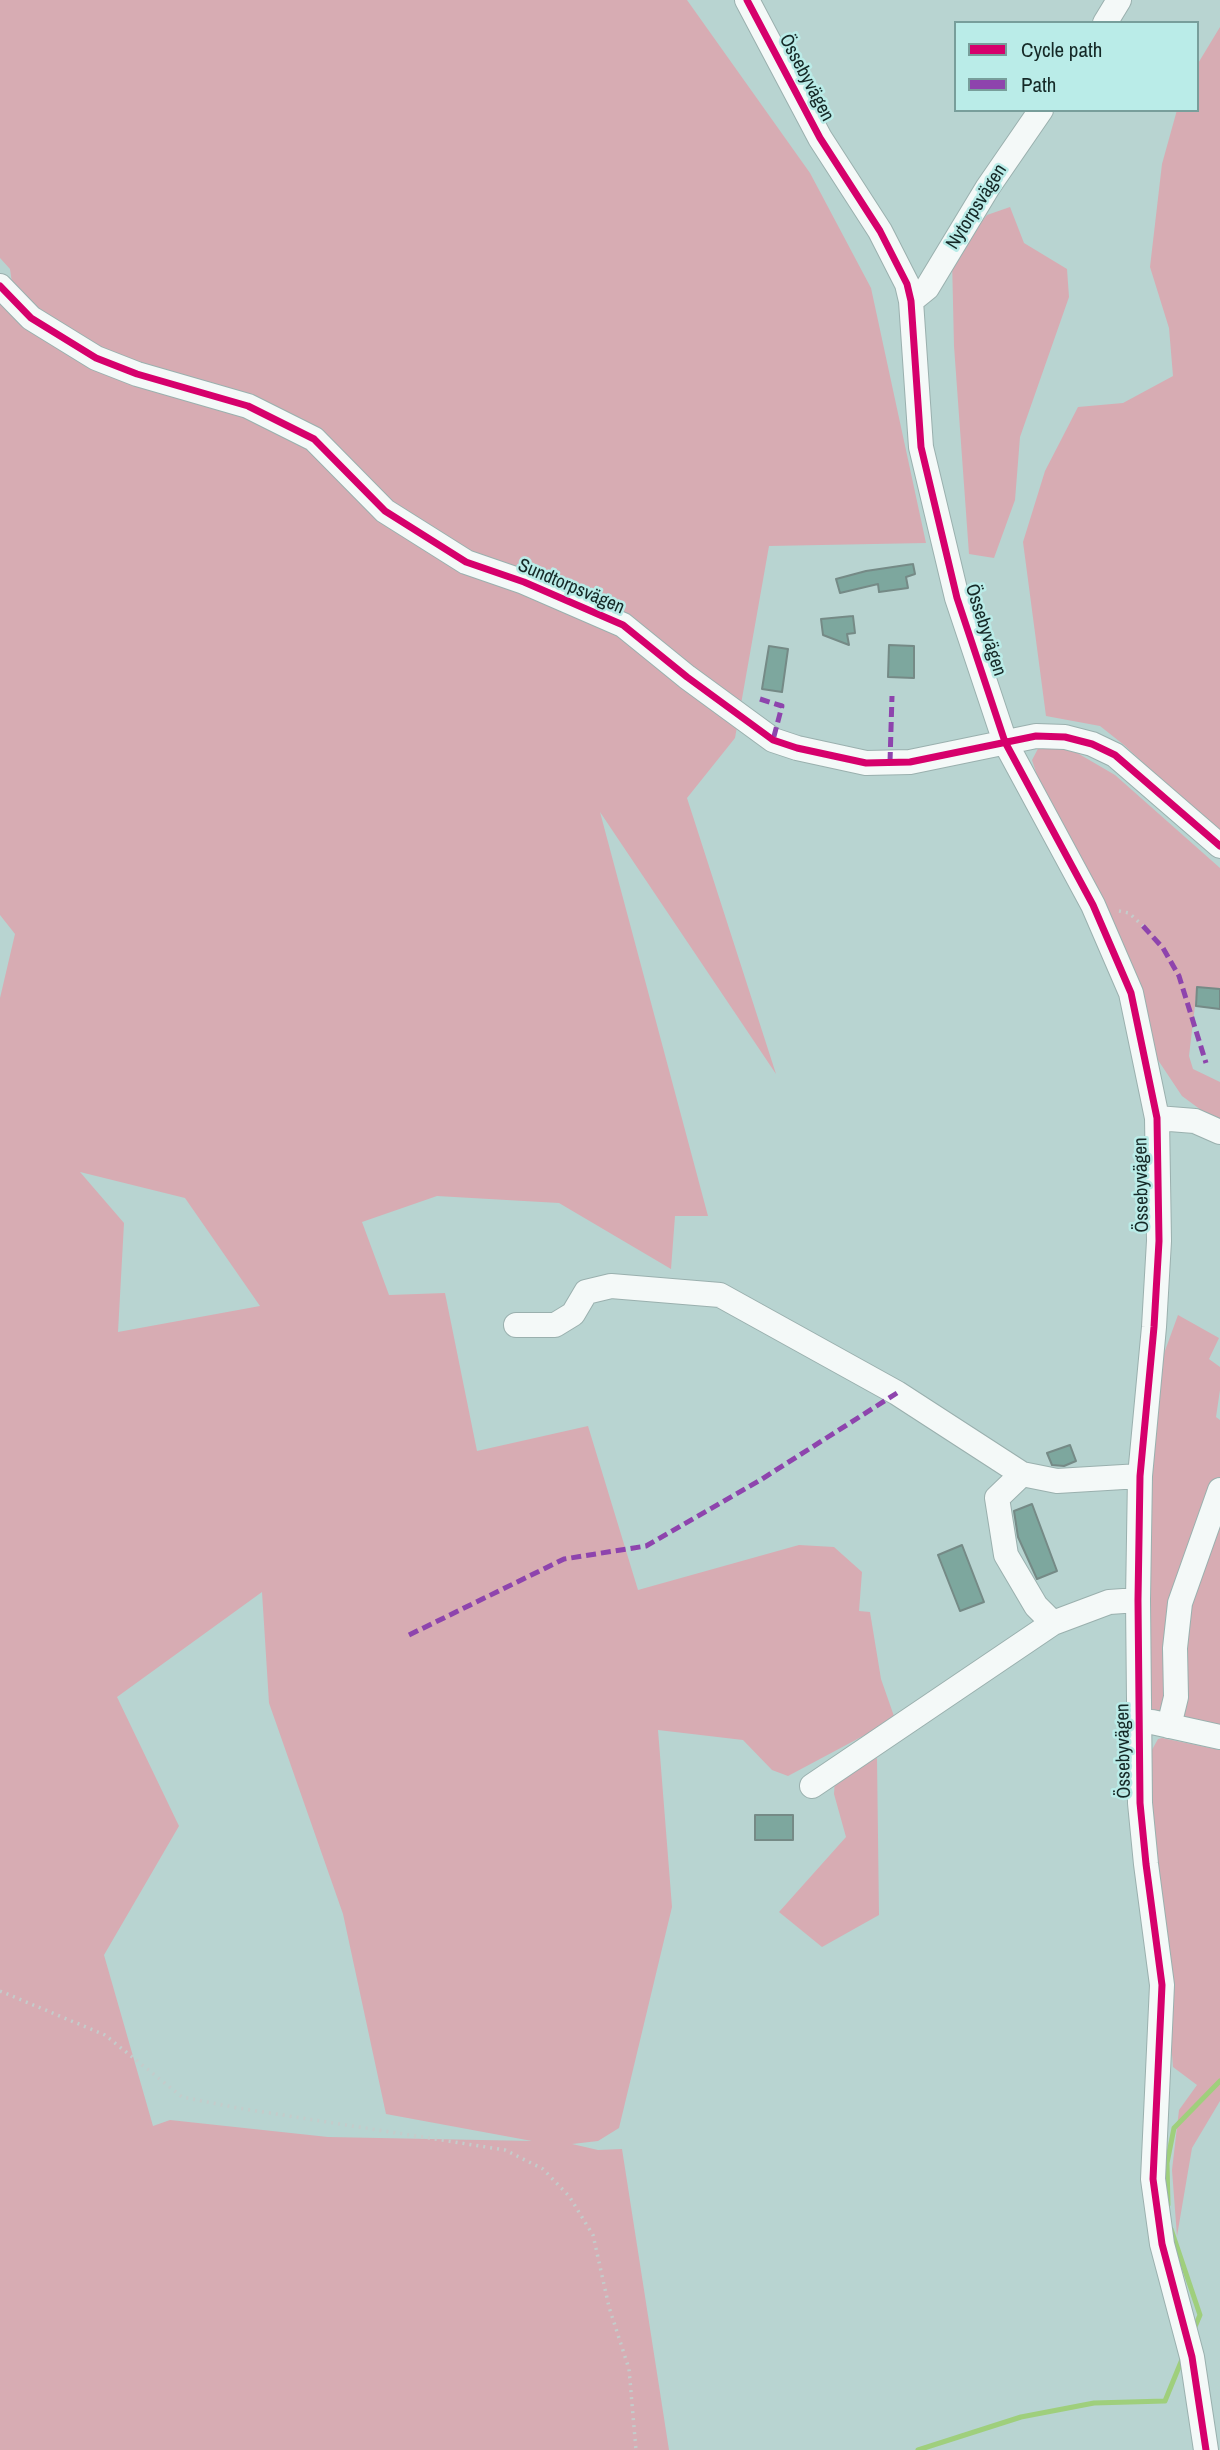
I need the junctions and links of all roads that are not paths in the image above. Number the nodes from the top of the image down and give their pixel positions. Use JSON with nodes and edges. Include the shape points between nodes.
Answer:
{"nodes":[{"id":1,"x":747,"y":0,"type":"edge"},
{"id":2,"x":1119,"y":0,"type":"edge"},
{"id":3,"x":1106,"y":21,"type":"edge"},
{"id":4,"x":1040,"y":112,"type":"edge"},
{"id":5,"x":0,"y":286,"type":"edge"},
{"id":6,"x":911,"y":301,"type":"junction"},
{"id":7,"x":1005,"y":742,"type":"junction"},
{"id":8,"x":1220,"y":846,"type":"edge"},
{"id":9,"x":1157,"y":1118,"type":"junction"},
{"id":10,"x":1220,"y":1132,"type":"edge"},
{"id":11,"x":516,"y":1325,"type":"dead end"},
{"id":12,"x":1022,"y":1474,"type":"junction"},
{"id":13,"x":1140,"y":1476,"type":"junction"},
{"id":14,"x":1220,"y":1490,"type":"edge"},
{"id":15,"x":1138,"y":1601,"type":"junction"},
{"id":16,"x":1053,"y":1623,"type":"junction"},
{"id":17,"x":1140,"y":1719,"type":"junction"},
{"id":18,"x":1168,"y":1726,"type":"junction"},
{"id":19,"x":1220,"y":1737,"type":"edge"},
{"id":20,"x":812,"y":1786,"type":"dead end"},
{"id":21,"x":1206,"y":2450,"type":"edge"}],
"edges":[{"from":1,"to":6,"type":"street","name":"Össebyvägen","via":[[820,138],[880,231]]},
{"from":2,"to":3,"type":"street"},
{"from":4,"to":6,"type":"street","name":"Nytorpsvägen","via":[[928,288]]},
{"from":5,"to":7,"type":"street","name":"Sundtorpsvägen","via":[[31,318],[96,358],[248,406],[314,439],[385,511],[466,562],[623,625],[773,740],[866,763],[910,762]]},
{"from":6,"to":7,"type":"street","name":"Össebyvägen","via":[[920,447],[957,598]]},
{"from":7,"to":8,"type":"street","name":"Sundtorpsvägen","via":[[1065,737],[1115,755]]},
{"from":7,"to":9,"type":"street","name":"Össebyvägen","via":[[1093,905],[1131,993]]},
{"from":9,"to":10,"type":"street","via":[[1195,1121]]},
{"from":9,"to":13,"type":"street","name":"Össebyvägen","via":[[1159,1241]]},
{"from":11,"to":12,"type":"street","via":[[555,1325],[573,1314],[586,1292],[611,1286],[720,1295],[897,1393]]},
{"from":12,"to":13,"type":"street","via":[[1057,1481]]},
{"from":12,"to":16,"type":"street","via":[[997,1498],[1006,1555]]},
{"from":13,"to":15,"type":"street","name":"Össebyvägen"},
{"from":14,"to":18,"type":"street","via":[[1180,1603],[1176,1697]]},
{"from":15,"to":16,"type":"street","via":[[1109,1602]]},
{"from":15,"to":17,"type":"street","name":"Össebyvägen"},
{"from":16,"to":20,"type":"street"},
{"from":17,"to":18,"type":"street"},
{"from":17,"to":21,"type":"street","name":"Össebyvägen","via":[[1140,1803],[1162,1985],[1153,2179],[1161,2244],[1192,2357]]},
{"from":18,"to":19,"type":"street"}]}
